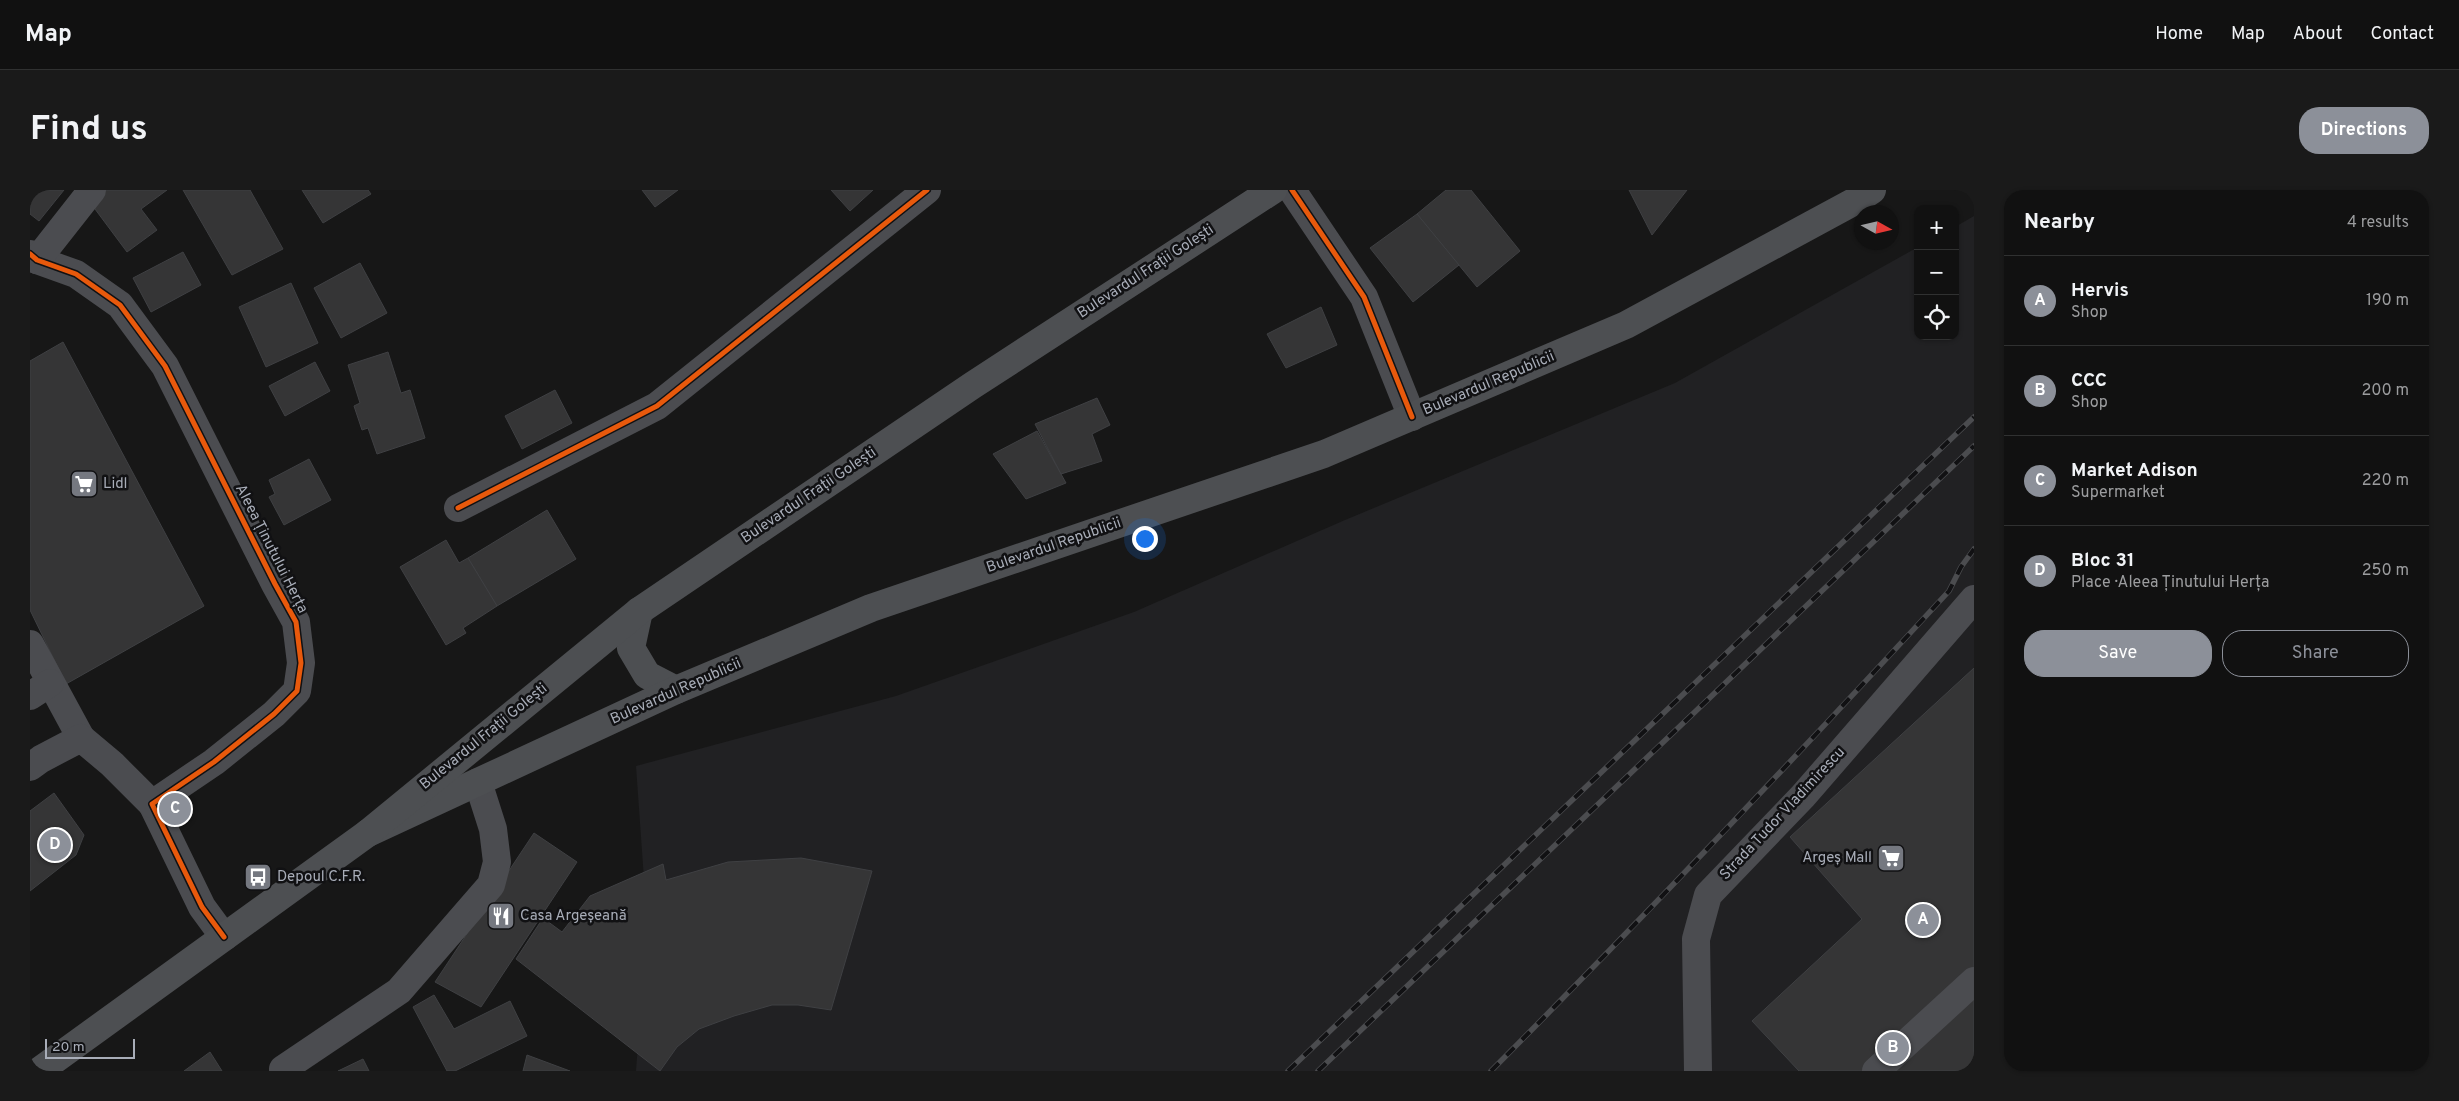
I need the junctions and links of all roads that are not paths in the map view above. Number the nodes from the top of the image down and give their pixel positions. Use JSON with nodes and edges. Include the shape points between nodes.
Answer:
{"nodes":[{"id":1,"x":92,"y":190,"type":"edge"},
{"id":2,"x":927,"y":190,"type":"edge"},
{"id":3,"x":1273,"y":190,"type":"edge"},
{"id":4,"x":1292,"y":190,"type":"edge"},
{"id":5,"x":1872,"y":190,"type":"edge"},
{"id":6,"x":34,"y":257,"type":"edge"},
{"id":7,"x":1412,"y":417,"type":"junction"},
{"id":8,"x":458,"y":508,"type":"dead end"},
{"id":9,"x":1974,"y":599,"type":"edge"},
{"id":10,"x":639,"y":611,"type":"junction"},
{"id":11,"x":30,"y":644,"type":"edge"},
{"id":12,"x":40,"y":690,"type":"edge"},
{"id":13,"x":676,"y":690,"type":"junction"},
{"id":14,"x":81,"y":738,"type":"junction"},
{"id":15,"x":30,"y":767,"type":"edge"},
{"id":16,"x":478,"y":782,"type":"junction"},
{"id":17,"x":152,"y":804,"type":"junction"},
{"id":18,"x":368,"y":833,"type":"junction"},
{"id":19,"x":224,"y":937,"type":"junction"},
{"id":20,"x":1974,"y":981,"type":"edge"},
{"id":21,"x":282,"y":1069,"type":"dead end"},
{"id":22,"x":39,"y":1071,"type":"edge"},
{"id":23,"x":1698,"y":1071,"type":"edge"},
{"id":24,"x":1876,"y":1071,"type":"edge"}],
"edges":[{"from":1,"to":6,"type":"street"},
{"from":2,"to":8,"type":"street","via":[[657,406]]},
{"from":3,"to":10,"type":"main road","name":"Bulevardul Frații Golești","via":[[973,384]]},
{"from":4,"to":7,"type":"street","via":[[1364,297]]},
{"from":5,"to":7,"type":"main road","name":"Bulevardul Republicii","via":[[1626,325]]},
{"from":6,"to":17,"type":"street","name":"Aleea Ținutului Herța","via":[[76,274],[120,305],[165,366],[296,622],[300,663],[297,691],[274,714],[214,762]]},
{"from":7,"to":13,"type":"main road","name":"Bulevardul Republicii","via":[[1324,454],[871,608]]},
{"from":9,"to":23,"type":"street","name":"Strada Tudor Vladimirescu","via":[[1803,796],[1708,895],[1696,940]]},
{"from":10,"to":13,"type":"main road","via":[[631,648],[646,675]]},
{"from":10,"to":18,"type":"main road","name":"Bulevardul Frații Golești"},
{"from":11,"to":12,"type":"street"},
{"from":12,"to":14,"type":"street"},
{"from":13,"to":16,"type":"main road","name":"Bulevardul Republicii"},
{"from":14,"to":15,"type":"street"},
{"from":14,"to":17,"type":"street"},
{"from":16,"to":18,"type":"main road","name":"Bulevardul Republicii"},
{"from":16,"to":21,"type":"street","via":[[493,829],[497,862],[490,885],[399,991]]},
{"from":17,"to":19,"type":"street","via":[[202,907]]},
{"from":18,"to":19,"type":"main road"},
{"from":19,"to":22,"type":"main road"},
{"from":20,"to":24,"type":"street"}]}
